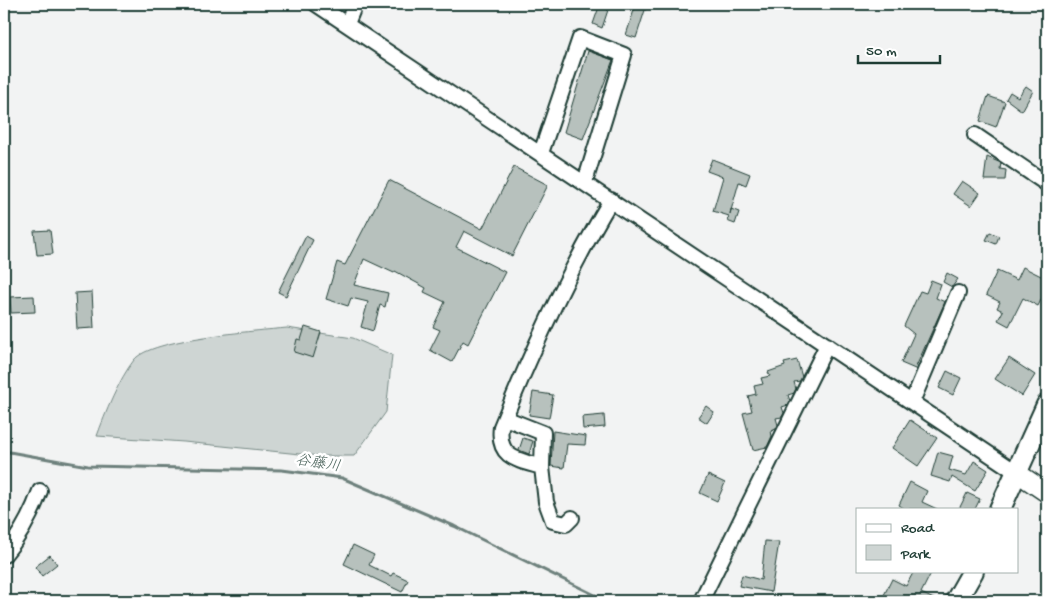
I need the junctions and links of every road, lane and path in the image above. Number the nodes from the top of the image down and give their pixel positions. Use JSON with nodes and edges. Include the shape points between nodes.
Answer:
{"nodes":[{"id":1,"x":316,"y":4,"type":"edge"},
{"id":2,"x":355,"y":4,"type":"edge"},
{"id":3,"x":347,"y":24,"type":"junction"},
{"id":4,"x":975,"y":135,"type":"dead end"},
{"id":5,"x":541,"y":153,"type":"junction"},
{"id":6,"x":585,"y":182,"type":"junction"},
{"id":7,"x":1047,"y":184,"type":"edge"},
{"id":8,"x":611,"y":200,"type":"junction"},
{"id":9,"x":958,"y":293,"type":"dead end"},
{"id":10,"x":827,"y":346,"type":"junction"},
{"id":11,"x":912,"y":402,"type":"junction"},
{"id":12,"x":1047,"y":405,"type":"edge"},
{"id":13,"x":504,"y":418,"type":"junction"},
{"id":14,"x":542,"y":467,"type":"junction"},
{"id":15,"x":1016,"y":472,"type":"junction"},
{"id":16,"x":40,"y":490,"type":"dead end"},
{"id":17,"x":1047,"y":493,"type":"edge"},
{"id":18,"x":1000,"y":508,"type":"edge"},
{"id":19,"x":572,"y":518,"type":"dead end"},
{"id":20,"x":4,"y":555,"type":"edge"},
{"id":21,"x":972,"y":572,"type":"edge"},
{"id":22,"x":701,"y":601,"type":"edge"},
{"id":23,"x":956,"y":601,"type":"edge"}],
"edges":[{"from":1,"to":3,"type":"street"},
{"from":2,"to":3,"type":"street"},
{"from":3,"to":5,"type":"street"},
{"from":4,"to":7,"type":"street"},
{"from":5,"to":6,"type":"street"},
{"from":5,"to":6,"type":"street","via":[[580,38],[624,55]]},
{"from":6,"to":8,"type":"street"},
{"from":8,"to":10,"type":"street"},
{"from":8,"to":13,"type":"street","via":[[579,254],[538,337]]},
{"from":9,"to":11,"type":"street"},
{"from":10,"to":11,"type":"street"},
{"from":10,"to":22,"type":"street"},
{"from":11,"to":15,"type":"street"},
{"from":12,"to":15,"type":"highway"},
{"from":13,"to":14,"type":"street","via":[[543,434]]},
{"from":13,"to":14,"type":"street","via":[[499,441],[506,454]]},
{"from":14,"to":19,"type":"street","via":[[546,502],[553,521],[566,524]]},
{"from":15,"to":17,"type":"main road"},
{"from":15,"to":18,"type":"highway"},
{"from":16,"to":20,"type":"street","via":[[19,537]]},
{"from":21,"to":23,"type":"highway"}]}
